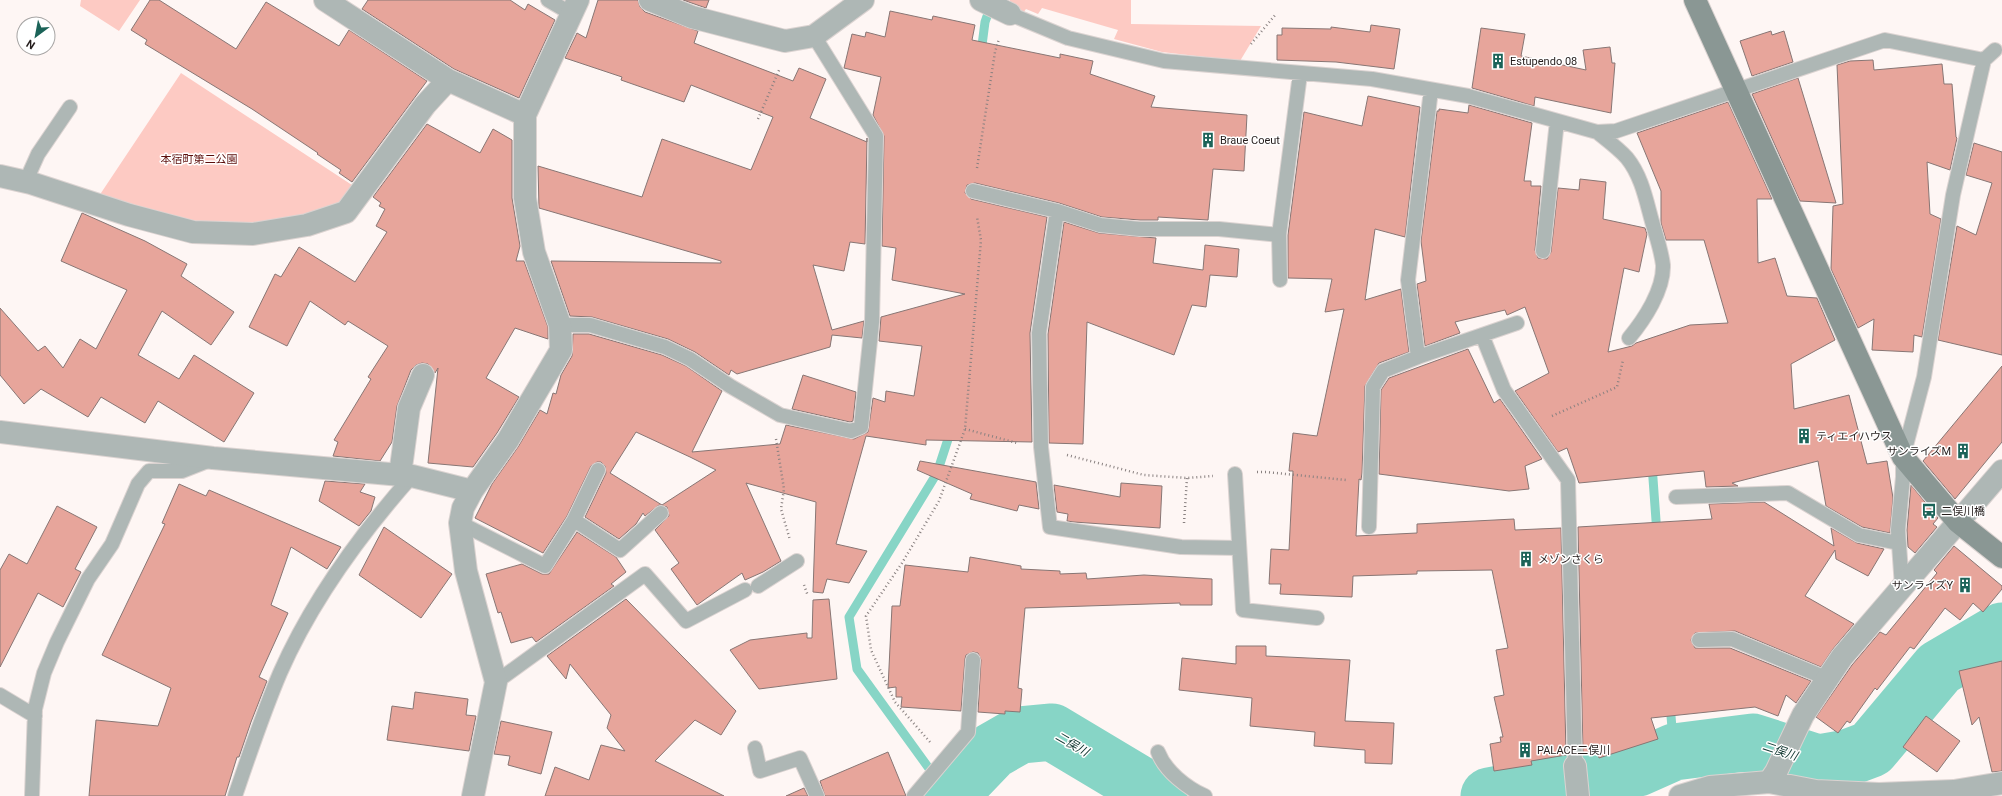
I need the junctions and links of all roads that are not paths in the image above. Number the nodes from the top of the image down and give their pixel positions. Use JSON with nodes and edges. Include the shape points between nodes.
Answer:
{"nodes":[{"id":1,"x":325,"y":0,"type":"edge"},
{"id":2,"x":548,"y":0,"type":"edge"},
{"id":3,"x":650,"y":0,"type":"edge"},
{"id":4,"x":863,"y":0,"type":"edge"},
{"id":5,"x":981,"y":0,"type":"edge"},
{"id":6,"x":1695,"y":0,"type":"edge"},
{"id":7,"x":575,"y":7,"type":"edge"},
{"id":8,"x":1014,"y":16,"type":"joint"},
{"id":9,"x":814,"y":36,"type":"junction"},
{"id":10,"x":1995,"y":50,"type":"dead end"},
{"id":11,"x":1984,"y":60,"type":"junction"},
{"id":12,"x":1300,"y":74,"type":"junction"},
{"id":13,"x":448,"y":80,"type":"junction"},
{"id":14,"x":1431,"y":90,"type":"junction"},
{"id":15,"x":1735,"y":90,"type":"junction"},
{"id":16,"x":70,"y":107,"type":"dead end"},
{"id":17,"x":525,"y":115,"type":"junction"},
{"id":18,"x":1557,"y":121,"type":"junction"},
{"id":19,"x":1597,"y":132,"type":"junction"},
{"id":20,"x":0,"y":176,"type":"edge"},
{"id":21,"x":26,"y":182,"type":"junction"},
{"id":22,"x":973,"y":191,"type":"road end"},
{"id":23,"x":1058,"y":211,"type":"junction"},
{"id":24,"x":1279,"y":235,"type":"junction"},
{"id":25,"x":1543,"y":251,"type":"dead end"},
{"id":26,"x":1280,"y":280,"type":"dead end"},
{"id":27,"x":1516,"y":323,"type":"dead end"},
{"id":28,"x":560,"y":325,"type":"junction"},
{"id":29,"x":1482,"y":335,"type":"junction"},
{"id":30,"x":1629,"y":338,"type":"dead end"},
{"id":31,"x":1418,"y":356,"type":"junction"},
{"id":32,"x":423,"y":375,"type":"dead end"},
{"id":33,"x":0,"y":432,"type":"edge"},
{"id":34,"x":1903,"y":457,"type":"junction"},
{"id":35,"x":213,"y":458,"type":"junction"},
{"id":36,"x":598,"y":470,"type":"dead end"},
{"id":37,"x":2002,"y":470,"type":"edge"},
{"id":38,"x":1235,"y":474,"type":"road end"},
{"id":39,"x":406,"y":475,"type":"junction"},
{"id":40,"x":472,"y":491,"type":"junction"},
{"id":41,"x":1676,"y":497,"type":"dead end"},
{"id":42,"x":661,"y":513,"type":"dead end"},
{"id":43,"x":574,"y":520,"type":"junction"},
{"id":44,"x":1958,"y":522,"type":"junction"},
{"id":45,"x":460,"y":523,"type":"junction"},
{"id":46,"x":1369,"y":527,"type":"dead end"},
{"id":47,"x":1898,"y":543,"type":"junction"},
{"id":48,"x":1239,"y":548,"type":"junction"},
{"id":49,"x":2002,"y":557,"type":"edge"},
{"id":50,"x":797,"y":561,"type":"road end"},
{"id":51,"x":758,"y":586,"type":"dead end"},
{"id":52,"x":1902,"y":587,"type":"junction"},
{"id":53,"x":745,"y":590,"type":"dead end"},
{"id":54,"x":1317,"y":618,"type":"dead end"},
{"id":55,"x":1699,"y":640,"type":"dead end"},
{"id":56,"x":973,"y":660,"type":"dead end"},
{"id":57,"x":1826,"y":678,"type":"junction"},
{"id":58,"x":496,"y":682,"type":"junction"},
{"id":59,"x":0,"y":695,"type":"edge"},
{"id":60,"x":35,"y":716,"type":"junction"},
{"id":61,"x":755,"y":748,"type":"dead end"},
{"id":62,"x":1158,"y":752,"type":"dead end"},
{"id":63,"x":1575,"y":766,"type":"joint"},
{"id":64,"x":1772,"y":777,"type":"junction"},
{"id":65,"x":2002,"y":783,"type":"edge"},
{"id":66,"x":1718,"y":791,"type":"edge"},
{"id":67,"x":32,"y":796,"type":"edge"},
{"id":68,"x":235,"y":796,"type":"edge"},
{"id":69,"x":473,"y":796,"type":"edge"},
{"id":70,"x":818,"y":796,"type":"edge"},
{"id":71,"x":914,"y":796,"type":"edge"},
{"id":72,"x":1205,"y":796,"type":"edge"},
{"id":73,"x":1578,"y":796,"type":"edge"},
{"id":74,"x":1680,"y":796,"type":"edge"}],
"edges":[{"from":1,"to":13,"type":"street"},
{"from":2,"to":7,"type":"lane"},
{"from":3,"to":9,"type":"street","via":[[692,17],[785,41]]},
{"from":4,"to":9,"type":"street"},
{"from":5,"to":8,"type":"street"},
{"from":6,"to":15,"type":"street"},
{"from":7,"to":17,"type":"street"},
{"from":8,"to":12,"type":"lane","via":[[1068,38],[1164,61]]},
{"from":9,"to":28,"type":"lane","via":[[876,136],[872,322],[860,427],[851,431],[780,415],[730,386],[690,358],[665,347],[590,325]]},
{"from":10,"to":11,"type":"lane"},
{"from":11,"to":15,"type":"lane","via":[[1885,40]]},
{"from":11,"to":34,"type":"lane","via":[[1953,195],[1924,377]]},
{"from":12,"to":14,"type":"lane","via":[[1372,79]]},
{"from":12,"to":24,"type":"lane"},
{"from":13,"to":17,"type":"street"},
{"from":13,"to":21,"type":"street","via":[[425,105],[346,212],[307,225],[252,234],[193,232],[129,215]]},
{"from":14,"to":18,"type":"lane","via":[[1468,96]]},
{"from":14,"to":31,"type":"lane","via":[[1408,280]]},
{"from":15,"to":19,"type":"lane","via":[[1616,131]]},
{"from":15,"to":34,"type":"street"},
{"from":16,"to":21,"type":"lane","via":[[38,154]]},
{"from":17,"to":28,"type":"street","via":[[525,198],[534,252]]},
{"from":18,"to":19,"type":"lane"},
{"from":18,"to":25,"type":"lane"},
{"from":19,"to":30,"type":"lane","via":[[1626,158],[1637,174],[1663,266],[1653,303]]},
{"from":20,"to":21,"type":"street"},
{"from":22,"to":23,"type":"lane"},
{"from":23,"to":24,"type":"lane","via":[[1100,225],[1140,229],[1220,229]]},
{"from":23,"to":48,"type":"lane","via":[[1039,333],[1041,447],[1050,527],[1181,547]]},
{"from":24,"to":26,"type":"lane"},
{"from":27,"to":29,"type":"lane"},
{"from":28,"to":40,"type":"street","via":[[561,350],[508,440]]},
{"from":29,"to":31,"type":"lane"},
{"from":29,"to":63,"type":"lane","via":[[1504,390],[1568,480]]},
{"from":31,"to":46,"type":"lane","via":[[1383,371],[1373,387]]},
{"from":32,"to":39,"type":"street","via":[[409,408]]},
{"from":33,"to":35,"type":"street"},
{"from":34,"to":44,"type":"street"},
{"from":34,"to":47,"type":"lane"},
{"from":35,"to":39,"type":"street"},
{"from":35,"to":60,"type":"lane","via":[[182,471],[149,471],[138,484],[112,544],[88,579],[57,642],[44,673]]},
{"from":36,"to":43,"type":"lane"},
{"from":37,"to":44,"type":"street"},
{"from":38,"to":48,"type":"lane"},
{"from":39,"to":40,"type":"street"},
{"from":39,"to":68,"type":"lane","via":[[322,594],[280,673]]},
{"from":40,"to":45,"type":"street","via":[[463,508]]},
{"from":41,"to":47,"type":"lane","via":[[1788,493],[1859,535]]},
{"from":42,"to":43,"type":"lane","via":[[620,550]]},
{"from":43,"to":45,"type":"lane","via":[[545,566]]},
{"from":44,"to":49,"type":"street"},
{"from":44,"to":52,"type":"street"},
{"from":45,"to":58,"type":"street","via":[[466,571]]},
{"from":47,"to":52,"type":"lane"},
{"from":48,"to":54,"type":"lane","via":[[1242,610]]},
{"from":50,"to":51,"type":"lane"},
{"from":52,"to":57,"type":"street","via":[[1875,616]]},
{"from":53,"to":58,"type":"lane","via":[[686,621],[645,574]]},
{"from":55,"to":57,"type":"lane","via":[[1732,639]]},
{"from":56,"to":71,"type":"lane","via":[[968,732]]},
{"from":57,"to":64,"type":"street","via":[[1793,734]]},
{"from":58,"to":69,"type":"street"},
{"from":59,"to":60,"type":"lane"},
{"from":60,"to":67,"type":"lane"},
{"from":61,"to":70,"type":"lane","via":[[760,771],[800,758]]},
{"from":62,"to":72,"type":"lane","via":[[1160,760],[1170,771]]},
{"from":63,"to":73,"type":"street"},
{"from":64,"to":65,"type":"street","via":[[1816,791],[1879,794],[1954,791]]},
{"from":64,"to":66,"type":"street"},
{"from":66,"to":74,"type":"street","via":[[1710,786]]}]}
